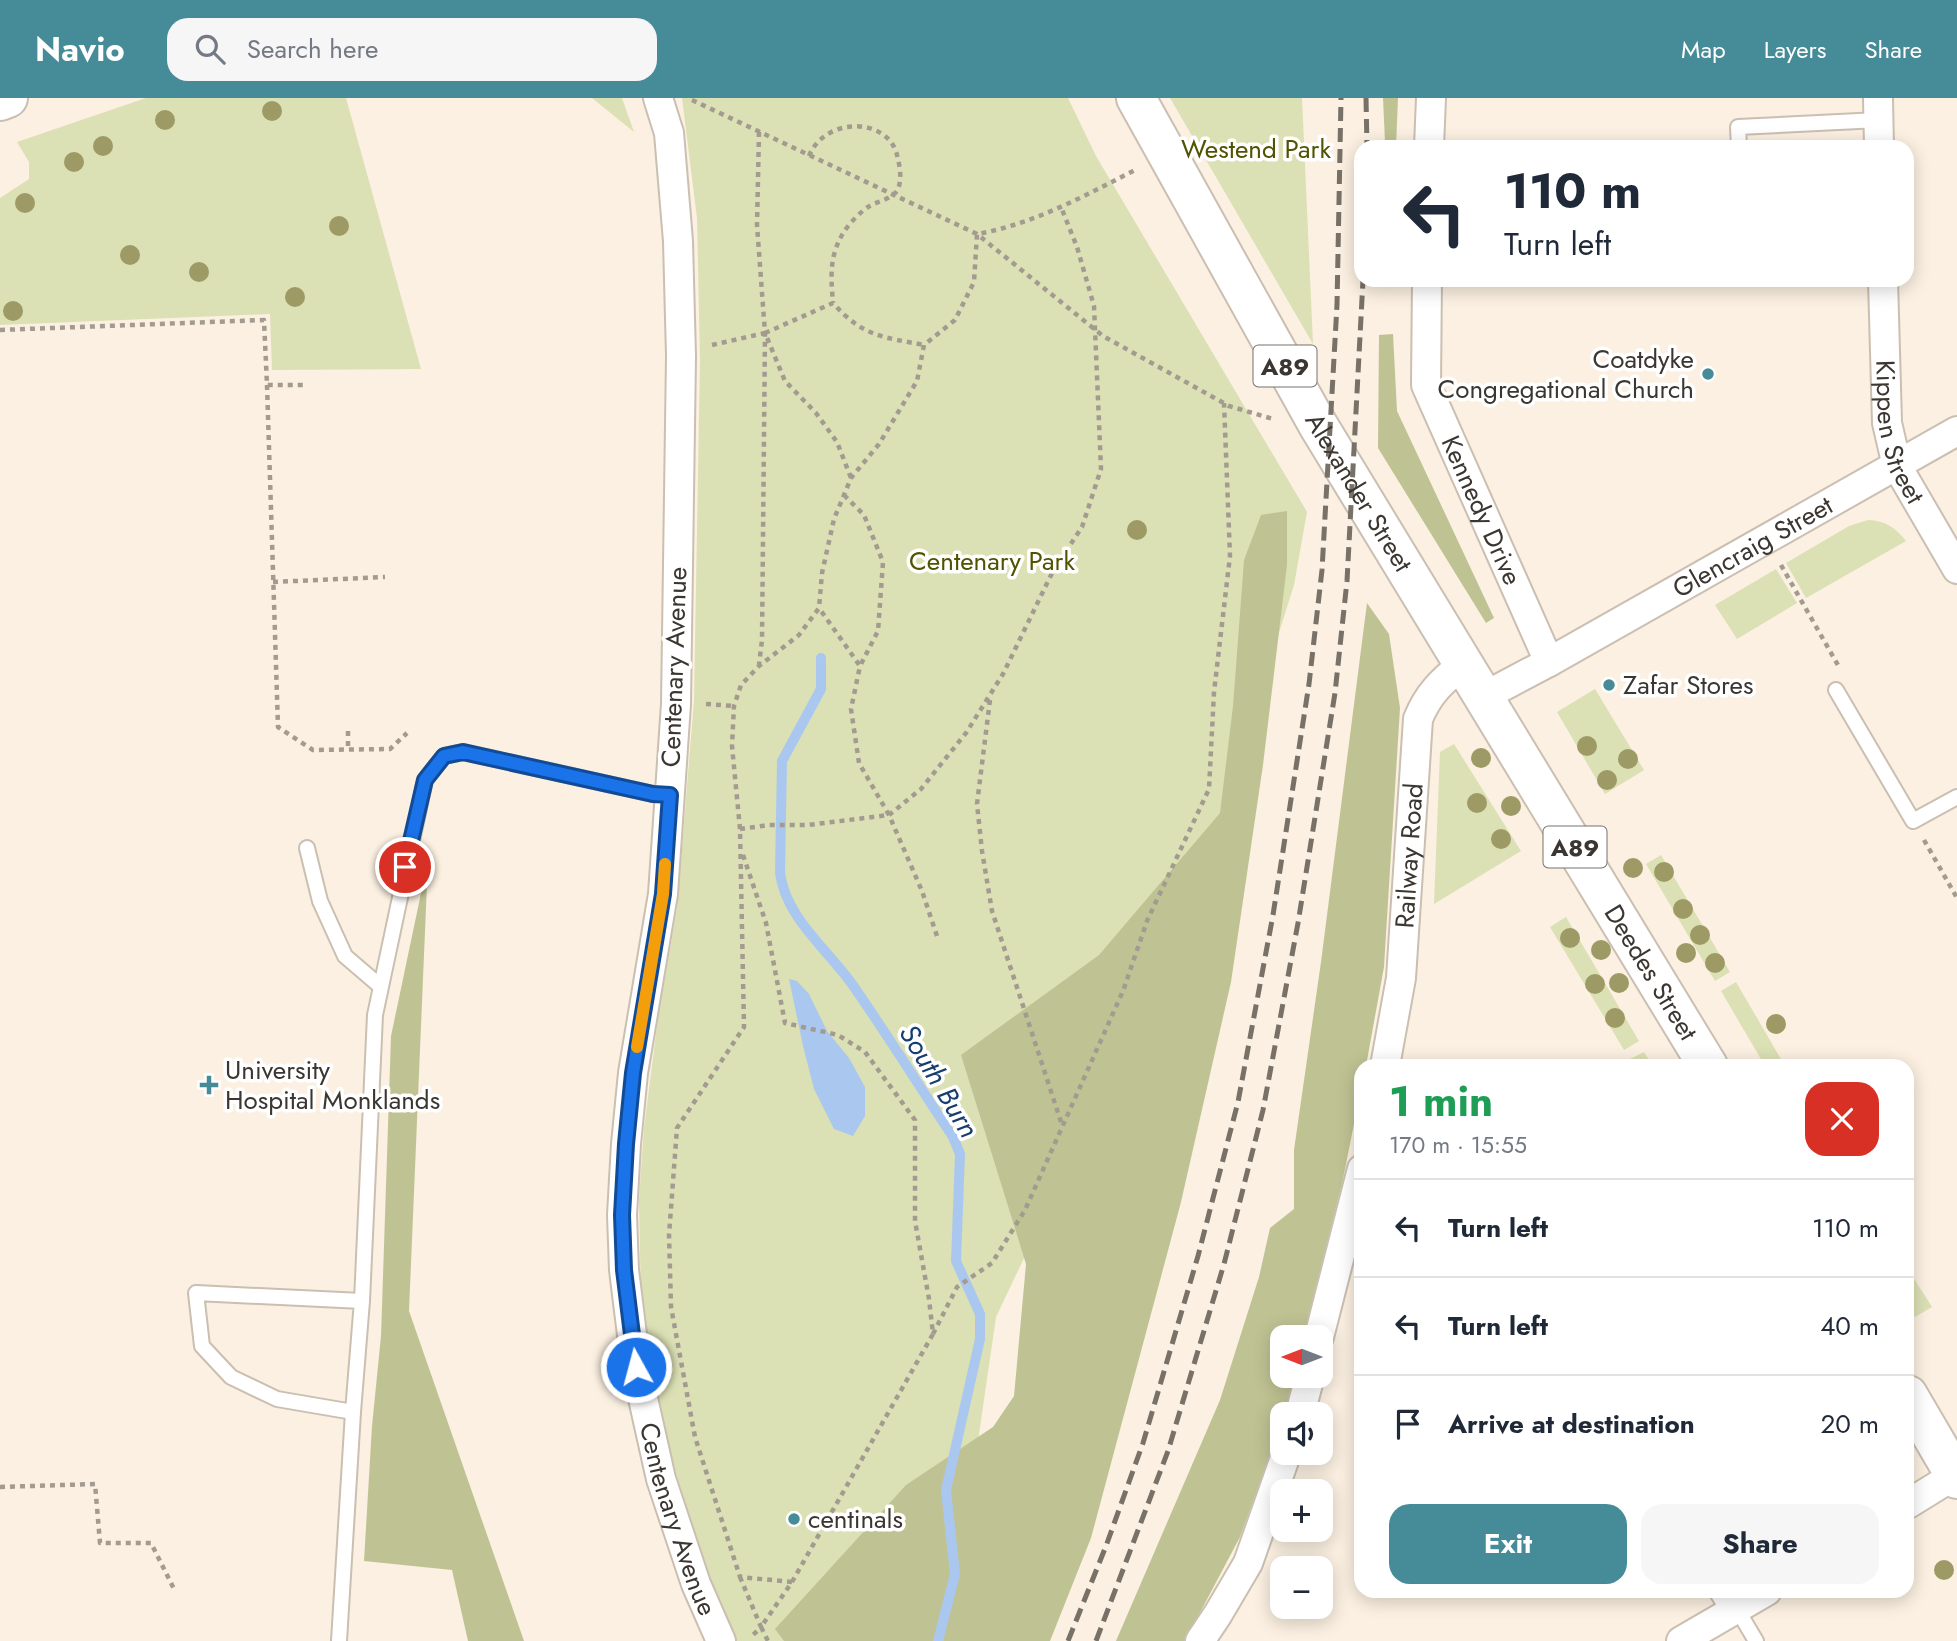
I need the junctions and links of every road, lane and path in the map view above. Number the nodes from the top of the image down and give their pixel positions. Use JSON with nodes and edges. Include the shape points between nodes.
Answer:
{"nodes":[{"id":1,"x":8,"y":98,"type":"edge"},
{"id":2,"x":658,"y":98,"type":"edge"},
{"id":3,"x":688,"y":98,"type":"edge"},
{"id":4,"x":1136,"y":98,"type":"edge"},
{"id":5,"x":1431,"y":98,"type":"edge"},
{"id":6,"x":0,"y":101,"type":"edge"},
{"id":7,"x":1879,"y":122,"type":"edge"},
{"id":8,"x":760,"y":132,"type":"junction"},
{"id":9,"x":1429,"y":140,"type":"edge"},
{"id":10,"x":1739,"y":140,"type":"edge"},
{"id":11,"x":1167,"y":154,"type":"junction"},
{"id":12,"x":809,"y":156,"type":"junction"},
{"id":13,"x":894,"y":195,"type":"junction"},
{"id":14,"x":1061,"y":207,"type":"junction"},
{"id":15,"x":977,"y":234,"type":"junction"},
{"id":16,"x":1427,"y":287,"type":"edge"},
{"id":17,"x":1883,"y":287,"type":"edge"},
{"id":18,"x":833,"y":303,"type":"junction"},
{"id":19,"x":1094,"y":329,"type":"junction"},
{"id":20,"x":0,"y":330,"type":"edge"},
{"id":21,"x":765,"y":333,"type":"junction"},
{"id":22,"x":925,"y":345,"type":"junction"},
{"id":23,"x":681,"y":353,"type":"junction"},
{"id":24,"x":267,"y":385,"type":"junction"},
{"id":25,"x":307,"y":385,"type":"dead end"},
{"id":26,"x":1224,"y":403,"type":"junction"},
{"id":27,"x":1262,"y":418,"type":"dead end"},
{"id":28,"x":1957,"y":431,"type":"edge"},
{"id":29,"x":1896,"y":466,"type":"junction"},
{"id":30,"x":851,"y":478,"type":"junction"},
{"id":31,"x":844,"y":495,"type":"junction"},
{"id":32,"x":1767,"y":539,"type":"junction"},
{"id":33,"x":1957,"y":569,"type":"edge"},
{"id":34,"x":385,"y":577,"type":"dead end"},
{"id":35,"x":273,"y":582,"type":"junction"},
{"id":36,"x":819,"y":608,"type":"junction"},
{"id":37,"x":1441,"y":629,"type":"joint"},
{"id":38,"x":1549,"y":662,"type":"junction"},
{"id":39,"x":1463,"y":664,"type":"junction"},
{"id":40,"x":760,"y":666,"type":"junction"},
{"id":41,"x":860,"y":666,"type":"junction"},
{"id":42,"x":1836,"y":690,"type":"joint"},
{"id":43,"x":990,"y":695,"type":"junction"},
{"id":44,"x":1483,"y":697,"type":"junction"},
{"id":45,"x":348,"y":731,"type":"dead end"},
{"id":46,"x":407,"y":733,"type":"dead end"},
{"id":47,"x":348,"y":750,"type":"junction"},
{"id":48,"x":670,"y":795,"type":"junction"},
{"id":49,"x":1957,"y":797,"type":"edge"},
{"id":50,"x":889,"y":815,"type":"junction"},
{"id":51,"x":1913,"y":821,"type":"junction"},
{"id":52,"x":740,"y":829,"type":"junction"},
{"id":53,"x":307,"y":848,"type":"dead end"},
{"id":54,"x":741,"y":850,"type":"junction"},
{"id":55,"x":1957,"y":898,"type":"edge"},
{"id":56,"x":937,"y":936,"type":"dead end"},
{"id":57,"x":380,"y":986,"type":"junction"},
{"id":58,"x":1391,"y":1059,"type":"edge"},
{"id":59,"x":1704,"y":1059,"type":"edge"},
{"id":60,"x":1062,"y":1125,"type":"junction"},
{"id":61,"x":1354,"y":1200,"type":"edge"},
{"id":62,"x":362,"y":1301,"type":"junction"},
{"id":63,"x":1323,"y":1325,"type":"edge"},
{"id":64,"x":933,"y":1334,"type":"junction"},
{"id":65,"x":1914,"y":1405,"type":"edge"},
{"id":66,"x":353,"y":1412,"type":"junction"},
{"id":67,"x":1282,"y":1465,"type":"edge"},
{"id":68,"x":1956,"y":1477,"type":"edge"},
{"id":69,"x":0,"y":1487,"type":"edge"},
{"id":70,"x":1914,"y":1501,"type":"edge"},
{"id":71,"x":740,"y":1577,"type":"junction"},
{"id":72,"x":792,"y":1582,"type":"junction"},
{"id":73,"x":175,"y":1591,"type":"dead end"},
{"id":74,"x":1746,"y":1598,"type":"edge"},
{"id":75,"x":1728,"y":1604,"type":"edge"},
{"id":76,"x":761,"y":1627,"type":"junction"},
{"id":77,"x":340,"y":1641,"type":"edge"},
{"id":78,"x":722,"y":1641,"type":"edge"},
{"id":79,"x":768,"y":1641,"type":"edge"},
{"id":80,"x":1200,"y":1641,"type":"edge"},
{"id":81,"x":1681,"y":1641,"type":"edge"},
{"id":82,"x":1756,"y":1641,"type":"edge"}],
"edges":[{"from":1,"to":6,"type":"main road"},
{"from":2,"to":23,"type":"street","name":"Centenary Avenue","via":[[668,133],[677,228]]},
{"from":3,"to":8,"type":"path"},
{"from":4,"to":11,"type":"main road","name":"Alexander Street","number":"A89"},
{"from":5,"to":9,"type":"street"},
{"from":7,"to":10,"type":"lane","via":[[1738,127]]},
{"from":8,"to":12,"type":"path"},
{"from":8,"to":21,"type":"path","via":[[757,225]]},
{"from":11,"to":14,"type":"path"},
{"from":11,"to":37,"type":"main road","name":"Alexander Street","number":"A89","via":[[1318,425]]},
{"from":12,"to":13,"type":"path"},
{"from":12,"to":13,"type":"path","via":[[824,137],[842,127],[859,125],[883,133],[896,149],[901,169]]},
{"from":13,"to":15,"type":"path"},
{"from":13,"to":18,"type":"path","via":[[867,207],[843,234],[831,265]]},
{"from":14,"to":15,"type":"path","via":[[1002,230]]},
{"from":14,"to":19,"type":"path","via":[[1094,306]]},
{"from":15,"to":19,"type":"path"},
{"from":15,"to":22,"type":"path","via":[[974,282],[955,320]]},
{"from":16,"to":38,"type":"street","name":"Kennedy Drive","via":[[1426,385]]},
{"from":17,"to":29,"type":"street","name":"Kippen Street","via":[[1887,423]]},
{"from":18,"to":21,"type":"path"},
{"from":18,"to":22,"type":"path","via":[[849,321],[876,335]]},
{"from":19,"to":26,"type":"path"},
{"from":19,"to":43,"type":"path","via":[[1101,469],[1082,527],[1053,571]]},
{"from":20,"to":24,"type":"path","via":[[264,320]]},
{"from":21,"to":23,"type":"path"},
{"from":21,"to":30,"type":"path","via":[[785,381],[837,442]]},
{"from":21,"to":40,"type":"path"},
{"from":22,"to":30,"type":"path","via":[[917,381],[879,444]]},
{"from":23,"to":48,"type":"street","name":"Centenary Avenue","via":[[676,704]]},
{"from":24,"to":25,"type":"path"},
{"from":24,"to":35,"type":"path"},
{"from":26,"to":27,"type":"path"},
{"from":26,"to":60,"type":"path","via":[[1230,556],[1214,692],[1209,789],[1146,921],[1123,991]]},
{"from":28,"to":29,"type":"street","name":"Glencraig Street"},
{"from":29,"to":32,"type":"street","name":"Glencraig Street"},
{"from":29,"to":33,"type":"street","name":"Kippen Street"},
{"from":30,"to":31,"type":"path"},
{"from":31,"to":36,"type":"path","via":[[821,573]]},
{"from":31,"to":41,"type":"path","via":[[864,515],[883,562],[878,631]]},
{"from":32,"to":38,"type":"street","name":"Glencraig Street"},
{"from":32,"to":42,"type":"path","via":[[1848,684]]},
{"from":34,"to":35,"type":"path"},
{"from":35,"to":47,"type":"path","via":[[278,727],[313,750]]},
{"from":36,"to":40,"type":"path","via":[[799,635]]},
{"from":36,"to":41,"type":"path"},
{"from":37,"to":39,"type":"main road","name":"Deedes Street","number":"A89"},
{"from":38,"to":44,"type":"street"},
{"from":39,"to":44,"type":"main road","name":"Deedes Street","number":"A89"},
{"from":39,"to":58,"type":"street","name":"Railway Road","via":[[1437,685],[1418,719]]},
{"from":40,"to":52,"type":"path","via":[[741,685],[734,706],[732,746]]},
{"from":41,"to":50,"type":"path","via":[[851,709],[859,763]]},
{"from":42,"to":51,"type":"lane"},
{"from":43,"to":50,"type":"path","via":[[921,789]]},
{"from":43,"to":60,"type":"path","via":[[977,804],[992,911]]},
{"from":44,"to":59,"type":"main road","name":"Deedes Street","number":"A89"},
{"from":45,"to":47,"type":"path"},
{"from":46,"to":47,"type":"path","via":[[390,750]]},
{"from":48,"to":57,"type":"lane","via":[[463,752],[444,756],[425,780]]},
{"from":48,"to":78,"type":"street","name":"Centenary Avenue","via":[[663,894],[633,1073],[622,1215],[624,1270],[636,1367],[661,1479],[696,1584]]},
{"from":49,"to":51,"type":"lane"},
{"from":50,"to":52,"type":"path"},
{"from":50,"to":56,"type":"path"},
{"from":51,"to":55,"type":"path"},
{"from":52,"to":54,"type":"path"},
{"from":53,"to":57,"type":"lane","via":[[320,901],[345,956]]},
{"from":54,"to":64,"type":"path","via":[[766,923],[785,1023],[838,1035],[865,1052],[915,1121],[915,1221]]},
{"from":54,"to":71,"type":"path","via":[[744,1027],[677,1128],[668,1235],[671,1307],[695,1437]]},
{"from":57,"to":62,"type":"lane"},
{"from":60,"to":64,"type":"path","via":[[1025,1210],[992,1263],[957,1287]]},
{"from":61,"to":63,"type":"street"},
{"from":62,"to":66,"type":"lane"},
{"from":62,"to":66,"type":"lane","via":[[196,1293],[201,1346],[231,1377],[277,1399]]},
{"from":64,"to":72,"type":"path"},
{"from":65,"to":68,"type":"main road"},
{"from":66,"to":77,"type":"lane"},
{"from":67,"to":80,"type":"street","via":[[1248,1563]]},
{"from":68,"to":70,"type":"street"},
{"from":69,"to":73,"type":"path","via":[[94,1484],[100,1543],[151,1543]]},
{"from":71,"to":72,"type":"path"},
{"from":71,"to":76,"type":"path"},
{"from":72,"to":76,"type":"path"},
{"from":74,"to":75,"type":"street"},
{"from":75,"to":81,"type":"street"},
{"from":75,"to":82,"type":"lane"},
{"from":76,"to":79,"type":"path"}]}
